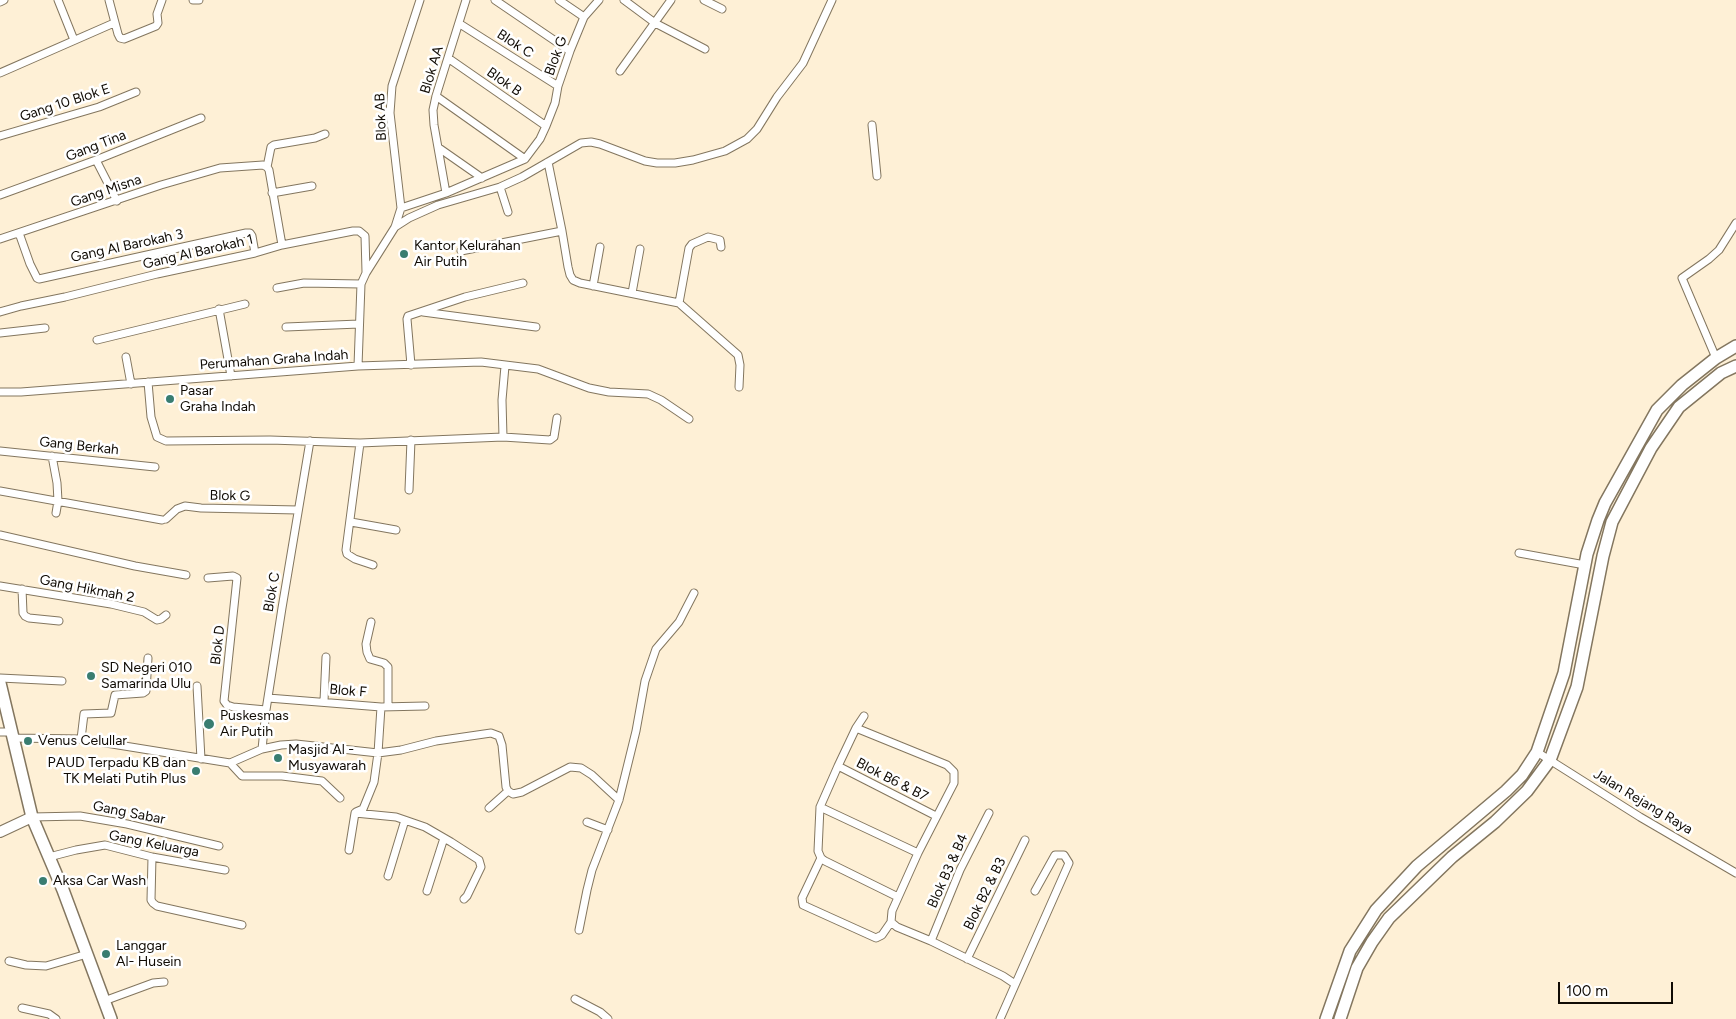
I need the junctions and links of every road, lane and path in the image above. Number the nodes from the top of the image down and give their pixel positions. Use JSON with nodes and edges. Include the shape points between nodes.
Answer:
{"nodes":[{"id":1,"x":4,"y":0,"type":"edge"},
{"id":2,"x":58,"y":0,"type":"edge"},
{"id":3,"x":109,"y":0,"type":"edge"},
{"id":4,"x":162,"y":0,"type":"edge"},
{"id":5,"x":194,"y":0,"type":"edge"},
{"id":6,"x":199,"y":0,"type":"edge"},
{"id":7,"x":420,"y":0,"type":"edge"},
{"id":8,"x":466,"y":0,"type":"edge"},
{"id":9,"x":495,"y":0,"type":"edge"},
{"id":10,"x":559,"y":0,"type":"edge"},
{"id":11,"x":599,"y":0,"type":"edge"},
{"id":12,"x":624,"y":0,"type":"edge"},
{"id":13,"x":671,"y":0,"type":"edge"},
{"id":14,"x":704,"y":0,"type":"edge"},
{"id":15,"x":832,"y":0,"type":"edge"},
{"id":16,"x":0,"y":2,"type":"edge"},
{"id":17,"x":722,"y":9,"type":"dead end"},
{"id":18,"x":584,"y":17,"type":"junction"},
{"id":19,"x":114,"y":23,"type":"junction"},
{"id":20,"x":655,"y":23,"type":"junction"},
{"id":21,"x":460,"y":24,"type":"junction"},
{"id":22,"x":74,"y":40,"type":"junction"},
{"id":23,"x":705,"y":49,"type":"dead end"},
{"id":24,"x":570,"y":51,"type":"junction"},
{"id":25,"x":448,"y":58,"type":"junction"},
{"id":26,"x":0,"y":72,"type":"edge"},
{"id":27,"x":620,"y":72,"type":"dead end"},
{"id":28,"x":558,"y":86,"type":"junction"},
{"id":29,"x":136,"y":92,"type":"dead end"},
{"id":30,"x":436,"y":96,"type":"junction"},
{"id":31,"x":201,"y":118,"type":"dead end"},
{"id":32,"x":872,"y":125,"type":"dead end"},
{"id":33,"x":546,"y":126,"type":"junction"},
{"id":34,"x":325,"y":134,"type":"dead end"},
{"id":35,"x":0,"y":136,"type":"edge"},
{"id":36,"x":439,"y":148,"type":"junction"},
{"id":37,"x":525,"y":159,"type":"junction"},
{"id":38,"x":96,"y":160,"type":"junction"},
{"id":39,"x":548,"y":162,"type":"junction"},
{"id":40,"x":267,"y":167,"type":"junction"},
{"id":41,"x":877,"y":176,"type":"dead end"},
{"id":42,"x":482,"y":178,"type":"junction"},
{"id":43,"x":312,"y":186,"type":"dead end"},
{"id":44,"x":500,"y":186,"type":"junction"},
{"id":45,"x":272,"y":193,"type":"junction"},
{"id":46,"x":446,"y":193,"type":"junction"},
{"id":47,"x":0,"y":195,"type":"edge"},
{"id":48,"x":117,"y":201,"type":"junction"},
{"id":49,"x":401,"y":208,"type":"junction"},
{"id":50,"x":508,"y":212,"type":"dead end"},
{"id":51,"x":1736,"y":223,"type":"edge"},
{"id":52,"x":395,"y":227,"type":"junction"},
{"id":53,"x":562,"y":231,"type":"junction"},
{"id":54,"x":18,"y":233,"type":"junction"},
{"id":55,"x":0,"y":239,"type":"edge"},
{"id":56,"x":282,"y":245,"type":"junction"},
{"id":57,"x":600,"y":247,"type":"dead end"},
{"id":58,"x":721,"y":247,"type":"dead end"},
{"id":59,"x":640,"y":249,"type":"dead end"},
{"id":60,"x":461,"y":251,"type":"dead end"},
{"id":61,"x":255,"y":252,"type":"junction"},
{"id":62,"x":366,"y":273,"type":"junction"},
{"id":63,"x":522,"y":283,"type":"dead end"},
{"id":64,"x":362,"y":284,"type":"junction"},
{"id":65,"x":594,"y":286,"type":"junction"},
{"id":66,"x":277,"y":288,"type":"dead end"},
{"id":67,"x":632,"y":293,"type":"junction"},
{"id":68,"x":245,"y":304,"type":"dead end"},
{"id":69,"x":679,"y":304,"type":"junction"},
{"id":70,"x":219,"y":309,"type":"junction"},
{"id":71,"x":0,"y":312,"type":"edge"},
{"id":72,"x":423,"y":312,"type":"junction"},
{"id":73,"x":359,"y":324,"type":"junction"},
{"id":74,"x":286,"y":327,"type":"dead end"},
{"id":75,"x":44,"y":328,"type":"dead end"},
{"id":76,"x":536,"y":328,"type":"dead end"},
{"id":77,"x":0,"y":333,"type":"edge"},
{"id":78,"x":98,"y":340,"type":"dead end"},
{"id":79,"x":1736,"y":346,"type":"edge"},
{"id":80,"x":126,"y":356,"type":"dead end"},
{"id":81,"x":1716,"y":358,"type":"junction"},
{"id":82,"x":411,"y":365,"type":"junction"},
{"id":83,"x":358,"y":366,"type":"junction"},
{"id":84,"x":505,"y":366,"type":"junction"},
{"id":85,"x":1736,"y":366,"type":"edge"},
{"id":86,"x":231,"y":376,"type":"junction"},
{"id":87,"x":148,"y":382,"type":"junction"},
{"id":88,"x":131,"y":384,"type":"junction"},
{"id":89,"x":739,"y":387,"type":"dead end"},
{"id":90,"x":0,"y":392,"type":"edge"},
{"id":91,"x":557,"y":418,"type":"dead end"},
{"id":92,"x":688,"y":419,"type":"dead end"},
{"id":93,"x":503,"y":436,"type":"junction"},
{"id":94,"x":411,"y":440,"type":"junction"},
{"id":95,"x":310,"y":441,"type":"junction"},
{"id":96,"x":360,"y":443,"type":"junction"},
{"id":97,"x":0,"y":451,"type":"edge"},
{"id":98,"x":52,"y":456,"type":"junction"},
{"id":99,"x":155,"y":467,"type":"dead end"},
{"id":100,"x":0,"y":490,"type":"edge"},
{"id":101,"x":409,"y":490,"type":"dead end"},
{"id":102,"x":58,"y":501,"type":"junction"},
{"id":103,"x":298,"y":510,"type":"junction"},
{"id":104,"x":56,"y":513,"type":"dead end"},
{"id":105,"x":351,"y":522,"type":"junction"},
{"id":106,"x":396,"y":530,"type":"dead end"},
{"id":107,"x":0,"y":535,"type":"edge"},
{"id":108,"x":1519,"y":553,"type":"dead end"},
{"id":109,"x":373,"y":565,"type":"dead end"},
{"id":110,"x":1585,"y":566,"type":"junction"},
{"id":111,"x":186,"y":575,"type":"dead end"},
{"id":112,"x":208,"y":578,"type":"dead end"},
{"id":113,"x":0,"y":586,"type":"edge"},
{"id":114,"x":22,"y":589,"type":"junction"},
{"id":115,"x":694,"y":593,"type":"dead end"},
{"id":116,"x":166,"y":615,"type":"dead end"},
{"id":117,"x":60,"y":621,"type":"dead end"},
{"id":118,"x":371,"y":622,"type":"dead end"},
{"id":119,"x":326,"y":657,"type":"dead end"},
{"id":120,"x":148,"y":658,"type":"dead end"},
{"id":121,"x":0,"y":678,"type":"edge"},
{"id":122,"x":62,"y":681,"type":"dead end"},
{"id":123,"x":0,"y":683,"type":"edge"},
{"id":124,"x":197,"y":686,"type":"dead end"},
{"id":125,"x":268,"y":698,"type":"junction"},
{"id":126,"x":324,"y":702,"type":"junction"},
{"id":127,"x":384,"y":706,"type":"junction"},
{"id":128,"x":425,"y":706,"type":"dead end"},
{"id":129,"x":266,"y":710,"type":"junction"},
{"id":130,"x":864,"y":716,"type":"dead end"},
{"id":131,"x":856,"y":728,"type":"junction"},
{"id":132,"x":8,"y":734,"type":"edge"},
{"id":133,"x":81,"y":739,"type":"junction"},
{"id":134,"x":262,"y":748,"type":"junction"},
{"id":135,"x":1537,"y":752,"type":"junction"},
{"id":136,"x":378,"y":753,"type":"junction"},
{"id":137,"x":201,"y":759,"type":"junction"},
{"id":138,"x":1550,"y":760,"type":"junction"},
{"id":139,"x":230,"y":763,"type":"junction"},
{"id":140,"x":838,"y":766,"type":"junction"},
{"id":141,"x":508,"y":792,"type":"junction"},
{"id":142,"x":340,"y":798,"type":"dead end"},
{"id":143,"x":619,"y":800,"type":"junction"},
{"id":144,"x":820,"y":807,"type":"junction"},
{"id":145,"x":489,"y":808,"type":"dead end"},
{"id":146,"x":355,"y":813,"type":"junction"},
{"id":147,"x":989,"y":813,"type":"dead end"},
{"id":148,"x":936,"y":816,"type":"junction"},
{"id":149,"x":32,"y":817,"type":"junction"},
{"id":150,"x":405,"y":820,"type":"junction"},
{"id":151,"x":588,"y":822,"type":"dead end"},
{"id":152,"x":608,"y":830,"type":"junction"},
{"id":153,"x":0,"y":832,"type":"edge"},
{"id":154,"x":444,"y":838,"type":"junction"},
{"id":155,"x":1025,"y":840,"type":"dead end"},
{"id":156,"x":220,"y":846,"type":"dead end"},
{"id":157,"x":349,"y":850,"type":"dead end"},
{"id":158,"x":918,"y":853,"type":"junction"},
{"id":159,"x":49,"y":857,"type":"junction"},
{"id":160,"x":152,"y":857,"type":"junction"},
{"id":161,"x":821,"y":858,"type":"junction"},
{"id":162,"x":225,"y":870,"type":"dead end"},
{"id":163,"x":1736,"y":873,"type":"edge"},
{"id":164,"x":388,"y":876,"type":"dead end"},
{"id":165,"x":1035,"y":890,"type":"dead end"},
{"id":166,"x":427,"y":891,"type":"dead end"},
{"id":167,"x":898,"y":897,"type":"junction"},
{"id":168,"x":464,"y":899,"type":"dead end"},
{"id":169,"x":242,"y":925,"type":"dead end"},
{"id":170,"x":894,"y":925,"type":"junction"},
{"id":171,"x":579,"y":930,"type":"dead end"},
{"id":172,"x":931,"y":941,"type":"junction"},
{"id":173,"x":87,"y":954,"type":"junction"},
{"id":174,"x":967,"y":959,"type":"junction"},
{"id":175,"x":9,"y":962,"type":"dead end"},
{"id":176,"x":164,"y":982,"type":"dead end"},
{"id":177,"x":1015,"y":984,"type":"junction"},
{"id":178,"x":575,"y":999,"type":"dead end"},
{"id":179,"x":104,"y":1001,"type":"junction"},
{"id":180,"x":22,"y":1008,"type":"dead end"},
{"id":181,"x":56,"y":1019,"type":"edge"},
{"id":182,"x":109,"y":1019,"type":"edge"},
{"id":183,"x":608,"y":1019,"type":"edge"},
{"id":184,"x":1000,"y":1019,"type":"edge"},
{"id":185,"x":1326,"y":1019,"type":"edge"},
{"id":186,"x":1340,"y":1019,"type":"edge"}],
"edges":[{"from":1,"to":16,"type":"street"},
{"from":2,"to":22,"type":"street"},
{"from":3,"to":19,"type":"street"},
{"from":4,"to":19,"type":"street","via":[[156,26],[124,39],[120,38]]},
{"from":5,"to":6,"type":"street"},
{"from":7,"to":49,"type":"street","name":"Blok AB","via":[[392,86],[390,113]]},
{"from":8,"to":21,"type":"street","name":"Blok AA"},
{"from":9,"to":24,"type":"street"},
{"from":10,"to":18,"type":"street"},
{"from":11,"to":18,"type":"street","name":"Blok G"},
{"from":12,"to":20,"type":"street"},
{"from":13,"to":20,"type":"street"},
{"from":14,"to":17,"type":"street"},
{"from":15,"to":39,"type":"street","via":[[804,63],[777,97],[758,129],[747,139],[725,151],[675,163],[645,161],[591,142],[574,146]]},
{"from":18,"to":24,"type":"street","name":"Blok G"},
{"from":19,"to":22,"type":"street"},
{"from":20,"to":23,"type":"street"},
{"from":20,"to":27,"type":"street"},
{"from":21,"to":25,"type":"street","name":"Blok AA"},
{"from":21,"to":28,"type":"street","name":"Blok C"},
{"from":22,"to":26,"type":"street"},
{"from":24,"to":28,"type":"street","name":"Blok G"},
{"from":25,"to":30,"type":"street","name":"Blok AA"},
{"from":25,"to":33,"type":"street","name":"Blok B"},
{"from":28,"to":33,"type":"street","name":"Blok G"},
{"from":29,"to":35,"type":"street","name":"Gang 10 Blok E","via":[[99,107]]},
{"from":30,"to":36,"type":"street","name":"Blok AA","via":[[433,110]]},
{"from":30,"to":37,"type":"street"},
{"from":31,"to":38,"type":"street","name":"Gang Tina"},
{"from":32,"to":41,"type":"street"},
{"from":33,"to":37,"type":"street"},
{"from":34,"to":40,"type":"street","via":[[274,145]]},
{"from":36,"to":42,"type":"street"},
{"from":36,"to":46,"type":"street","name":"Blok AA"},
{"from":37,"to":42,"type":"street"},
{"from":38,"to":47,"type":"street","name":"Gang Tina"},
{"from":38,"to":48,"type":"street"},
{"from":39,"to":44,"type":"street"},
{"from":39,"to":53,"type":"street"},
{"from":40,"to":45,"type":"street"},
{"from":40,"to":48,"type":"street","name":"Gang Misna","via":[[220,168]]},
{"from":42,"to":46,"type":"street"},
{"from":43,"to":45,"type":"street"},
{"from":44,"to":50,"type":"street"},
{"from":44,"to":52,"type":"street","via":[[438,205]]},
{"from":45,"to":56,"type":"street"},
{"from":46,"to":49,"type":"street"},
{"from":48,"to":54,"type":"street","name":"Gang Misna"},
{"from":49,"to":52,"type":"street","name":"Perumahan Graha Indah"},
{"from":51,"to":81,"type":"street","via":[[1719,250],[1682,278]]},
{"from":52,"to":62,"type":"street","name":"Perumahan Graha Indah"},
{"from":53,"to":60,"type":"street"},
{"from":53,"to":65,"type":"street","via":[[570,275],[573,280]]},
{"from":54,"to":55,"type":"street","name":"Gang Misna"},
{"from":54,"to":61,"type":"street","name":"Gang Al Barokah 3","via":[[37,278],[246,233],[252,236]]},
{"from":56,"to":61,"type":"street","name":"Gang Al Barokah 1"},
{"from":56,"to":62,"type":"street","name":"Gang Al Barokah 1","via":[[359,231],[365,236]]},
{"from":57,"to":65,"type":"street"},
{"from":58,"to":69,"type":"street","via":[[720,240],[708,236],[689,248]]},
{"from":59,"to":67,"type":"street"},
{"from":61,"to":71,"type":"street","name":"Gang Al Barokah 1"},
{"from":62,"to":64,"type":"street","name":"Perumahan Graha Indah"},
{"from":63,"to":72,"type":"street","via":[[465,297]]},
{"from":64,"to":66,"type":"street","via":[[304,283]]},
{"from":64,"to":73,"type":"street","name":"Perumahan Graha Indah"},
{"from":65,"to":67,"type":"street"},
{"from":67,"to":69,"type":"street"},
{"from":68,"to":70,"type":"street"},
{"from":69,"to":89,"type":"street","via":[[738,355]]},
{"from":70,"to":78,"type":"street"},
{"from":70,"to":86,"type":"street"},
{"from":72,"to":76,"type":"street"},
{"from":72,"to":82,"type":"street","via":[[407,319]]},
{"from":73,"to":74,"type":"street"},
{"from":73,"to":83,"type":"street","name":"Perumahan Graha Indah"},
{"from":75,"to":77,"type":"street"},
{"from":79,"to":81,"type":"main road"},
{"from":80,"to":88,"type":"street"},
{"from":81,"to":110,"type":"main road","via":[[1657,410],[1605,503]]},
{"from":82,"to":83,"type":"street"},
{"from":82,"to":84,"type":"street","via":[[481,362]]},
{"from":83,"to":86,"type":"street","name":"Perumahan Graha Indah"},
{"from":84,"to":92,"type":"street","via":[[538,369],[598,390],[648,394]]},
{"from":84,"to":93,"type":"street"},
{"from":85,"to":138,"type":"main road","via":[[1721,373],[1679,407],[1651,448],[1616,514],[1603,556],[1577,687]]},
{"from":86,"to":87,"type":"street","name":"Perumahan Graha Indah"},
{"from":87,"to":88,"type":"street","name":"Perumahan Graha Indah"},
{"from":87,"to":95,"type":"street","via":[[151,417],[157,437],[162,440]]},
{"from":88,"to":90,"type":"street","name":"Perumahan Graha Indah"},
{"from":91,"to":93,"type":"street","via":[[552,439]]},
{"from":93,"to":94,"type":"street"},
{"from":94,"to":96,"type":"street"},
{"from":94,"to":101,"type":"street"},
{"from":95,"to":96,"type":"street"},
{"from":95,"to":103,"type":"street","name":"Blok C"},
{"from":96,"to":105,"type":"street"},
{"from":97,"to":98,"type":"street","name":"Gang Berkah"},
{"from":98,"to":99,"type":"street","name":"Gang Berkah"},
{"from":98,"to":102,"type":"street"},
{"from":100,"to":102,"type":"street"},
{"from":102,"to":103,"type":"street","name":"Blok G","via":[[164,519],[185,506]]},
{"from":102,"to":104,"type":"street"},
{"from":103,"to":125,"type":"street","name":"Blok C"},
{"from":105,"to":106,"type":"street"},
{"from":105,"to":109,"type":"street","via":[[347,554]]},
{"from":107,"to":111,"type":"street"},
{"from":108,"to":110,"type":"street"},
{"from":110,"to":135,"type":"main road","via":[[1564,673]]},
{"from":112,"to":129,"type":"street","name":"Blok D","via":[[237,578],[224,701],[233,707]]},
{"from":113,"to":114,"type":"street","name":"Gang Hikmah 2"},
{"from":114,"to":116,"type":"street","name":"Gang Hikmah 2","via":[[119,606],[144,612],[157,620]]},
{"from":114,"to":117,"type":"street","via":[[25,616]]},
{"from":115,"to":143,"type":"street","via":[[678,622],[656,649],[645,681]]},
{"from":118,"to":127,"type":"street","via":[[367,652],[370,659],[388,667]]},
{"from":119,"to":126,"type":"street"},
{"from":120,"to":133,"type":"street","via":[[146,691],[115,695],[111,713],[84,714]]},
{"from":121,"to":122,"type":"street"},
{"from":123,"to":132,"type":"main road"},
{"from":124,"to":137,"type":"street"},
{"from":125,"to":126,"type":"street","name":"Blok F"},
{"from":125,"to":129,"type":"street","name":"Blok C"},
{"from":126,"to":127,"type":"street","name":"Blok F"},
{"from":127,"to":128,"type":"street","name":"Blok F"},
{"from":127,"to":136,"type":"street"},
{"from":129,"to":134,"type":"street","name":"Blok C"},
{"from":130,"to":131,"type":"street"},
{"from":131,"to":140,"type":"street"},
{"from":131,"to":148,"type":"street","via":[[947,765],[954,772],[954,783]]},
{"from":132,"to":133,"type":"street"},
{"from":132,"to":149,"type":"main road"},
{"from":133,"to":137,"type":"street"},
{"from":134,"to":136,"type":"street","via":[[296,744]]},
{"from":134,"to":139,"type":"street"},
{"from":135,"to":138,"type":"street","name":"Jalan Rejang Raya"},
{"from":135,"to":185,"type":"main road","via":[[1511,786],[1417,866],[1376,910],[1350,950]]},
{"from":136,"to":141,"type":"street","via":[[491,733],[498,736],[502,744]]},
{"from":136,"to":146,"type":"street","via":[[374,782],[362,809]]},
{"from":137,"to":139,"type":"street"},
{"from":138,"to":163,"type":"street","name":"Jalan Rejang Raya"},
{"from":138,"to":186,"type":"main road","via":[[1521,797],[1389,918],[1358,968]]},
{"from":139,"to":142,"type":"street","via":[[242,776],[322,781]]},
{"from":140,"to":144,"type":"street"},
{"from":140,"to":148,"type":"street","name":"Blok B6 & B7"},
{"from":141,"to":143,"type":"street","via":[[522,792],[570,767],[581,768],[592,775]]},
{"from":141,"to":145,"type":"street"},
{"from":143,"to":152,"type":"street"},
{"from":144,"to":158,"type":"street"},
{"from":144,"to":161,"type":"street","via":[[818,852]]},
{"from":146,"to":150,"type":"street"},
{"from":146,"to":157,"type":"street"},
{"from":147,"to":172,"type":"street","name":"Blok B3 & B4","via":[[960,870]]},
{"from":148,"to":158,"type":"street"},
{"from":149,"to":153,"type":"main road"},
{"from":149,"to":156,"type":"street","name":"Gang Sabar","via":[[80,816]]},
{"from":149,"to":159,"type":"main road"},
{"from":150,"to":154,"type":"street"},
{"from":150,"to":164,"type":"street"},
{"from":151,"to":152,"type":"street"},
{"from":152,"to":171,"type":"street","via":[[590,877]]},
{"from":154,"to":166,"type":"street"},
{"from":154,"to":168,"type":"street","via":[[479,860],[480,867]]},
{"from":155,"to":174,"type":"street","name":"Blok B2 & B3"},
{"from":158,"to":167,"type":"street"},
{"from":159,"to":160,"type":"street","name":"Gang Keluarga","via":[[105,845]]},
{"from":159,"to":173,"type":"main road"},
{"from":160,"to":162,"type":"street","name":"Gang Keluarga"},
{"from":160,"to":169,"type":"street","via":[[153,904]]},
{"from":161,"to":167,"type":"street"},
{"from":161,"to":170,"type":"street","via":[[802,898],[803,905],[876,938]]},
{"from":165,"to":177,"type":"street","via":[[1055,856],[1064,855],[1070,863]]},
{"from":167,"to":170,"type":"street","via":[[890,917]]},
{"from":170,"to":172,"type":"street"},
{"from":172,"to":174,"type":"street"},
{"from":173,"to":175,"type":"street","via":[[46,966]]},
{"from":173,"to":179,"type":"main road"},
{"from":174,"to":177,"type":"street"},
{"from":176,"to":179,"type":"street"},
{"from":177,"to":184,"type":"street"},
{"from":178,"to":183,"type":"street"},
{"from":179,"to":182,"type":"main road"},
{"from":180,"to":181,"type":"street"}]}
